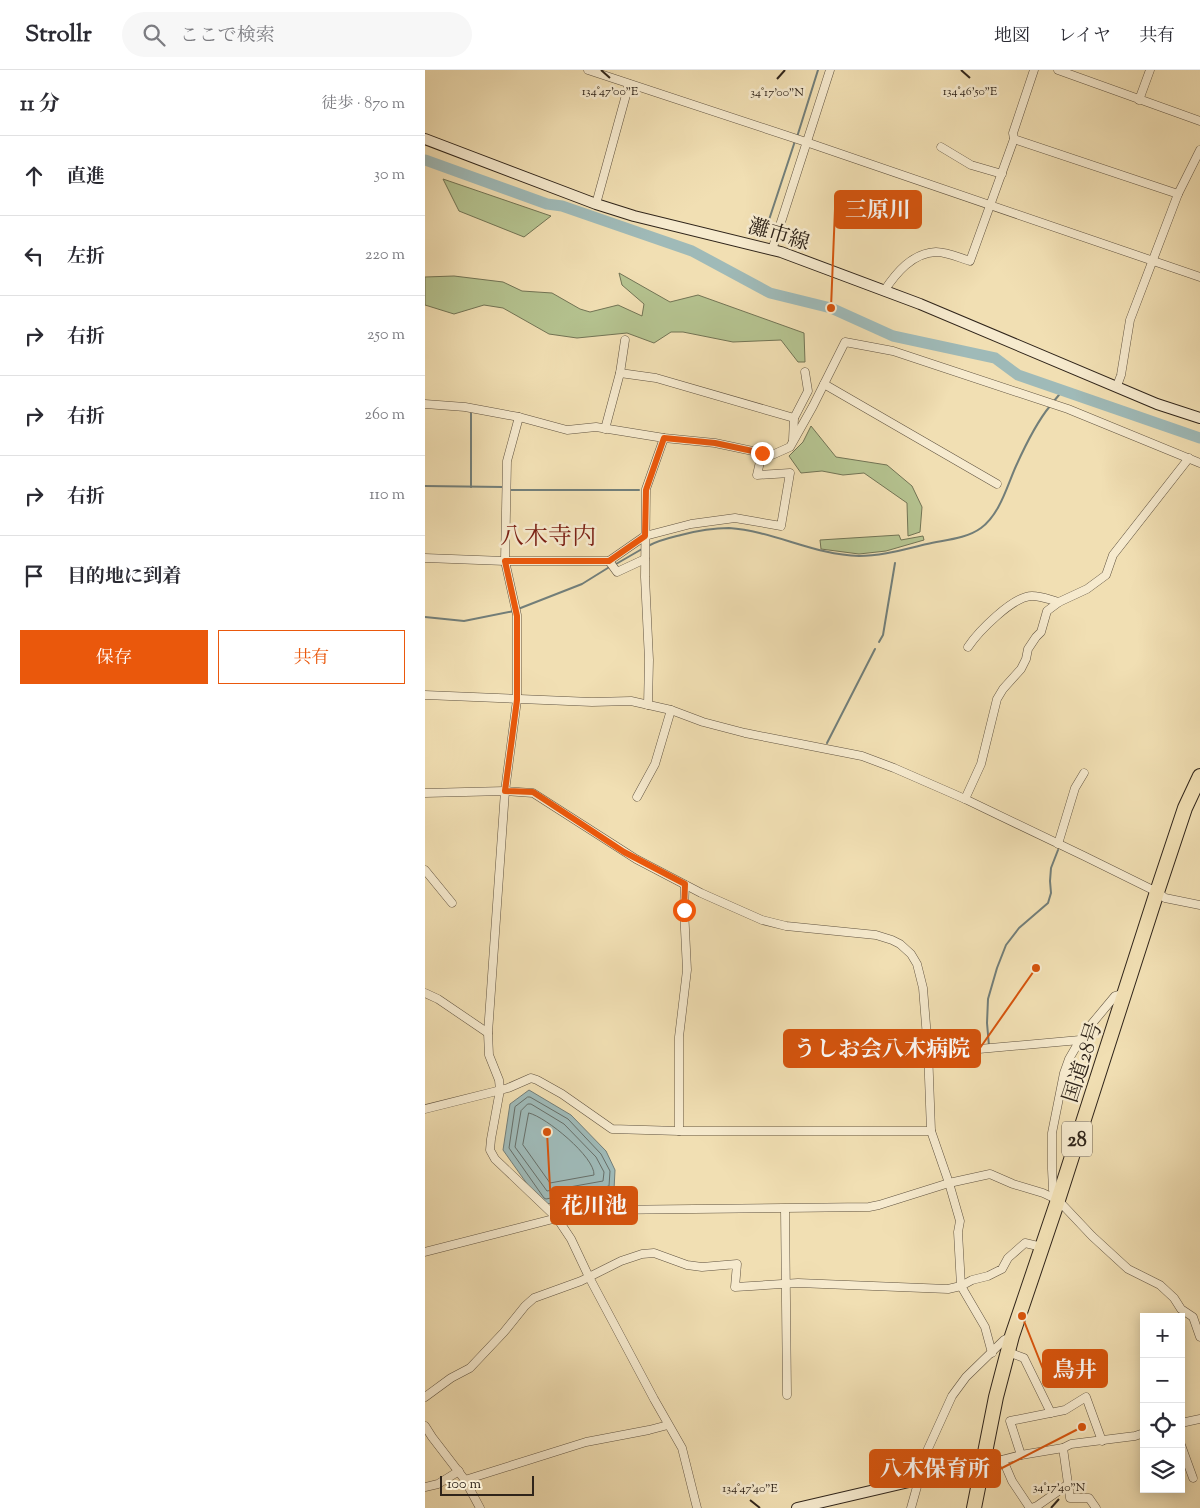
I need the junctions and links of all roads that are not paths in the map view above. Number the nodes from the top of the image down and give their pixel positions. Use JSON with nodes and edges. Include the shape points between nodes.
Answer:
{"nodes":[{"id":1,"x":588,"y":70,"type":"edge"},
{"id":2,"x":830,"y":70,"type":"edge"},
{"id":3,"x":1034,"y":70,"type":"edge"},
{"id":4,"x":1058,"y":70,"type":"edge"},
{"id":5,"x":1150,"y":70,"type":"edge"},
{"id":6,"x":629,"y":84,"type":"junction"},
{"id":7,"x":1139,"y":100,"type":"junction"},
{"id":8,"x":1200,"y":121,"type":"edge"},
{"id":9,"x":425,"y":139,"type":"edge"},
{"id":10,"x":1014,"y":139,"type":"junction"},
{"id":11,"x":806,"y":142,"type":"junction"},
{"id":12,"x":941,"y":147,"type":"dead end"},
{"id":13,"x":1200,"y":150,"type":"edge"},
{"id":14,"x":1002,"y":174,"type":"junction"},
{"id":15,"x":1178,"y":194,"type":"junction"},
{"id":16,"x":597,"y":204,"type":"junction"},
{"id":17,"x":990,"y":204,"type":"junction"},
{"id":18,"x":772,"y":250,"type":"junction"},
{"id":19,"x":1153,"y":260,"type":"junction"},
{"id":20,"x":1200,"y":276,"type":"edge"},
{"id":21,"x":883,"y":291,"type":"junction"},
{"id":22,"x":625,"y":340,"type":"dead end"},
{"id":23,"x":805,"y":372,"type":"dead end"},
{"id":24,"x":620,"y":373,"type":"junction"},
{"id":25,"x":824,"y":384,"type":"junction"},
{"id":26,"x":1117,"y":386,"type":"junction"},
{"id":27,"x":425,"y":404,"type":"edge"},
{"id":28,"x":519,"y":417,"type":"junction"},
{"id":29,"x":794,"y":418,"type":"junction"},
{"id":30,"x":1200,"y":418,"type":"edge"},
{"id":31,"x":605,"y":429,"type":"junction"},
{"id":32,"x":664,"y":438,"type":"junction"},
{"id":33,"x":793,"y":442,"type":"junction"},
{"id":34,"x":762,"y":453,"type":"junction"},
{"id":35,"x":1189,"y":458,"type":"junction"},
{"id":36,"x":1200,"y":463,"type":"edge"},
{"id":37,"x":997,"y":484,"type":"dead end"},
{"id":38,"x":645,"y":537,"type":"junction"},
{"id":39,"x":425,"y":558,"type":"edge"},
{"id":40,"x":645,"y":558,"type":"junction"},
{"id":41,"x":505,"y":561,"type":"junction"},
{"id":42,"x":609,"y":561,"type":"junction"},
{"id":43,"x":1059,"y":602,"type":"junction"},
{"id":44,"x":968,"y":647,"type":"dead end"},
{"id":45,"x":425,"y":695,"type":"edge"},
{"id":46,"x":517,"y":700,"type":"junction"},
{"id":47,"x":648,"y":705,"type":"junction"},
{"id":48,"x":671,"y":710,"type":"junction"},
{"id":49,"x":1084,"y":773,"type":"dead end"},
{"id":50,"x":1200,"y":776,"type":"edge"},
{"id":51,"x":505,"y":791,"type":"junction"},
{"id":52,"x":425,"y":793,"type":"edge"},
{"id":53,"x":637,"y":797,"type":"dead end"},
{"id":54,"x":965,"y":799,"type":"junction"},
{"id":55,"x":1058,"y":844,"type":"junction"},
{"id":56,"x":425,"y":870,"type":"edge"},
{"id":57,"x":685,"y":884,"type":"junction"},
{"id":58,"x":1157,"y":892,"type":"junction"},
{"id":59,"x":452,"y":903,"type":"dead end"},
{"id":60,"x":1200,"y":905,"type":"edge"},
{"id":61,"x":425,"y":993,"type":"edge"},
{"id":62,"x":1125,"y":993,"type":"junction"},
{"id":63,"x":488,"y":1034,"type":"junction"},
{"id":64,"x":1079,"y":1040,"type":"junction"},
{"id":65,"x":928,"y":1050,"type":"junction"},
{"id":66,"x":500,"y":1090,"type":"junction"},
{"id":67,"x":425,"y":1109,"type":"edge"},
{"id":68,"x":679,"y":1131,"type":"junction"},
{"id":69,"x":931,"y":1131,"type":"junction"},
{"id":70,"x":949,"y":1183,"type":"junction"},
{"id":71,"x":1058,"y":1200,"type":"junction"},
{"id":72,"x":785,"y":1209,"type":"junction"},
{"id":73,"x":557,"y":1218,"type":"junction"},
{"id":74,"x":1042,"y":1247,"type":"junction"},
{"id":75,"x":425,"y":1252,"type":"edge"},
{"id":76,"x":589,"y":1277,"type":"junction"},
{"id":77,"x":786,"y":1283,"type":"junction"},
{"id":78,"x":961,"y":1286,"type":"junction"},
{"id":79,"x":1200,"y":1310,"type":"edge"},
{"id":80,"x":1193,"y":1317,"type":"junction"},
{"id":81,"x":1012,"y":1336,"type":"junction"},
{"id":82,"x":1200,"y":1337,"type":"edge"},
{"id":83,"x":992,"y":1352,"type":"junction"},
{"id":84,"x":1008,"y":1352,"type":"junction"},
{"id":85,"x":787,"y":1395,"type":"dead end"},
{"id":86,"x":425,"y":1397,"type":"edge"},
{"id":87,"x":1051,"y":1413,"type":"junction"},
{"id":88,"x":1200,"y":1419,"type":"edge"},
{"id":89,"x":1185,"y":1422,"type":"edge"},
{"id":90,"x":669,"y":1425,"type":"junction"},
{"id":91,"x":425,"y":1426,"type":"edge"},
{"id":92,"x":1140,"y":1434,"type":"edge"},
{"id":93,"x":1102,"y":1440,"type":"junction"},
{"id":94,"x":1063,"y":1448,"type":"junction"},
{"id":95,"x":1182,"y":1448,"type":"edge"},
{"id":96,"x":1021,"y":1455,"type":"junction"},
{"id":97,"x":1003,"y":1460,"type":"junction"},
{"id":98,"x":982,"y":1465,"type":"junction"},
{"id":99,"x":459,"y":1472,"type":"junction"},
{"id":100,"x":920,"y":1478,"type":"junction"},
{"id":101,"x":1193,"y":1478,"type":"dead end"},
{"id":102,"x":465,"y":1480,"type":"junction"},
{"id":103,"x":1067,"y":1484,"type":"junction"},
{"id":104,"x":425,"y":1487,"type":"edge"},
{"id":105,"x":480,"y":1508,"type":"edge"},
{"id":106,"x":697,"y":1508,"type":"edge"},
{"id":107,"x":797,"y":1508,"type":"edge"},
{"id":108,"x":911,"y":1508,"type":"edge"},
{"id":109,"x":974,"y":1508,"type":"edge"},
{"id":110,"x":1031,"y":1508,"type":"edge"},
{"id":111,"x":1096,"y":1508,"type":"edge"}],
"edges":[{"from":1,"to":6,"type":"street"},
{"from":2,"to":11,"type":"street"},
{"from":3,"to":10,"type":"street","via":[[1013,133]]},
{"from":4,"to":7,"type":"street"},
{"from":5,"to":7,"type":"street"},
{"from":6,"to":11,"type":"street"},
{"from":6,"to":16,"type":"street"},
{"from":7,"to":8,"type":"street"},
{"from":9,"to":16,"type":"main road","name":"灘市線"},
{"from":10,"to":14,"type":"street"},
{"from":10,"to":15,"type":"street"},
{"from":11,"to":17,"type":"street"},
{"from":11,"to":18,"type":"street"},
{"from":12,"to":14,"type":"street","via":[[971,165]]},
{"from":13,"to":15,"type":"street"},
{"from":14,"to":17,"type":"street"},
{"from":15,"to":19,"type":"street"},
{"from":16,"to":18,"type":"main road","name":"灘市線"},
{"from":17,"to":19,"type":"street"},
{"from":17,"to":21,"type":"street","via":[[970,261],[937,252],[921,255],[903,267]]},
{"from":18,"to":21,"type":"main road","name":"灘市線"},
{"from":19,"to":20,"type":"street"},
{"from":19,"to":26,"type":"street","via":[[1130,320]]},
{"from":21,"to":26,"type":"main road","name":"灘市線"},
{"from":22,"to":24,"type":"street"},
{"from":23,"to":29,"type":"street","via":[[808,391]]},
{"from":24,"to":29,"type":"street","via":[[656,378]]},
{"from":24,"to":31,"type":"street"},
{"from":25,"to":33,"type":"street"},
{"from":25,"to":35,"type":"street","via":[[845,342],[893,351],[1055,405]]},
{"from":25,"to":37,"type":"street"},
{"from":26,"to":30,"type":"main road","name":"灘市線"},
{"from":27,"to":28,"type":"street","via":[[465,407]]},
{"from":28,"to":31,"type":"street","via":[[567,430]]},
{"from":28,"to":41,"type":"street","via":[[507,461]]},
{"from":29,"to":33,"type":"street"},
{"from":31,"to":32,"type":"street"},
{"from":32,"to":34,"type":"street","via":[[715,443]]},
{"from":32,"to":38,"type":"street","via":[[646,490]]},
{"from":33,"to":34,"type":"street","via":[[772,455]]},
{"from":34,"to":38,"type":"street","via":[[757,475],[790,473],[781,526],[735,518],[691,524]]},
{"from":35,"to":36,"type":"street"},
{"from":35,"to":43,"type":"street","via":[[1113,555],[1105,575],[1087,589]]},
{"from":38,"to":40,"type":"street"},
{"from":38,"to":42,"type":"street"},
{"from":39,"to":41,"type":"street"},
{"from":40,"to":42,"type":"street","via":[[617,572]]},
{"from":40,"to":47,"type":"street"},
{"from":41,"to":42,"type":"street"},
{"from":41,"to":46,"type":"street","via":[[517,616]]},
{"from":43,"to":44,"type":"street","via":[[1031,596],[1009,606]]},
{"from":43,"to":54,"type":"street","via":[[1047,611],[1041,632],[1028,649],[1021,669],[997,699],[981,764]]},
{"from":45,"to":46,"type":"street"},
{"from":46,"to":47,"type":"street","via":[[631,701]]},
{"from":46,"to":51,"type":"street"},
{"from":47,"to":48,"type":"street"},
{"from":48,"to":53,"type":"street","via":[[655,764]]},
{"from":48,"to":54,"type":"street","via":[[745,734],[862,756]]},
{"from":49,"to":55,"type":"street","via":[[1075,788]]},
{"from":50,"to":58,"type":"highway","name":"国道28号","number":"28","via":[[1185,808]]},
{"from":51,"to":52,"type":"street"},
{"from":51,"to":57,"type":"street","via":[[533,792],[624,852]]},
{"from":51,"to":63,"type":"street"},
{"from":54,"to":55,"type":"street"},
{"from":55,"to":58,"type":"street"},
{"from":56,"to":59,"type":"street"},
{"from":57,"to":65,"type":"street","via":[[762,920],[786,926],[876,935],[900,944],[911,954],[921,976]]},
{"from":57,"to":68,"type":"street","via":[[687,970],[679,1037]]},
{"from":58,"to":60,"type":"street","via":[[1165,898]]},
{"from":58,"to":62,"type":"highway","name":"国道28号","number":"28"},
{"from":61,"to":63,"type":"street"},
{"from":62,"to":64,"type":"street","via":[[1115,996]]},
{"from":62,"to":71,"type":"highway","name":"国道28号","number":"28"},
{"from":63,"to":66,"type":"street","via":[[489,1055]]},
{"from":64,"to":65,"type":"street","via":[[979,1050]]},
{"from":64,"to":71,"type":"street","via":[[1064,1074],[1052,1133],[1051,1169],[1053,1190]]},
{"from":65,"to":69,"type":"street"},
{"from":66,"to":67,"type":"street"},
{"from":66,"to":68,"type":"street","via":[[531,1078],[562,1094],[612,1129]]},
{"from":66,"to":73,"type":"street","via":[[490,1150],[495,1159]]},
{"from":68,"to":69,"type":"street"},
{"from":69,"to":70,"type":"street"},
{"from":70,"to":71,"type":"street","via":[[990,1174]]},
{"from":70,"to":72,"type":"street","via":[[879,1206]]},
{"from":70,"to":78,"type":"street","via":[[960,1221]]},
{"from":71,"to":74,"type":"highway","name":"国道28号","number":"28"},
{"from":71,"to":80,"type":"street","via":[[1128,1269],[1160,1285],[1181,1309]]},
{"from":72,"to":73,"type":"street","via":[[601,1210]]},
{"from":72,"to":77,"type":"street"},
{"from":73,"to":75,"type":"street"},
{"from":73,"to":76,"type":"street"},
{"from":74,"to":78,"type":"street","via":[[1025,1243],[1008,1258],[1002,1269]]},
{"from":74,"to":81,"type":"highway","name":"国道28号","number":"28"},
{"from":76,"to":77,"type":"street","via":[[621,1260],[654,1254],[702,1267],[737,1264],[735,1287]]},
{"from":76,"to":86,"type":"street","via":[[534,1298],[470,1368]]},
{"from":76,"to":90,"type":"street"},
{"from":77,"to":78,"type":"street","via":[[947,1289]]},
{"from":77,"to":85,"type":"street"},
{"from":78,"to":83,"type":"street","via":[[985,1327]]},
{"from":79,"to":80,"type":"street"},
{"from":80,"to":82,"type":"street"},
{"from":81,"to":83,"type":"street"},
{"from":81,"to":84,"type":"highway","name":"国道28号","number":"28"},
{"from":83,"to":100,"type":"street","via":[[952,1396],[927,1451]]},
{"from":84,"to":87,"type":"street","via":[[1025,1358]]},
{"from":84,"to":98,"type":"highway","name":"国道28号","number":"28"},
{"from":87,"to":93,"type":"street","via":[[1065,1410],[1086,1397]]},
{"from":87,"to":96,"type":"street","via":[[1010,1421]]},
{"from":88,"to":89,"type":"street"},
{"from":90,"to":102,"type":"street","via":[[586,1442]]},
{"from":90,"to":106,"type":"street","via":[[682,1448]]},
{"from":91,"to":99,"type":"street"},
{"from":92,"to":93,"type":"street"},
{"from":93,"to":94,"type":"street"},
{"from":94,"to":96,"type":"street"},
{"from":94,"to":103,"type":"street"},
{"from":95,"to":101,"type":"street"},
{"from":96,"to":97,"type":"street"},
{"from":97,"to":98,"type":"street"},
{"from":97,"to":110,"type":"street","via":[[1012,1481]]},
{"from":98,"to":100,"type":"main road"},
{"from":98,"to":109,"type":"highway","name":"国道28号","number":"28"},
{"from":99,"to":102,"type":"street"},
{"from":99,"to":104,"type":"street","via":[[438,1484]]},
{"from":100,"to":107,"type":"main road"},
{"from":100,"to":108,"type":"street"},
{"from":102,"to":105,"type":"street"},
{"from":103,"to":110,"type":"street"},
{"from":103,"to":111,"type":"street","via":[[1070,1498],[1089,1498]]}]}
